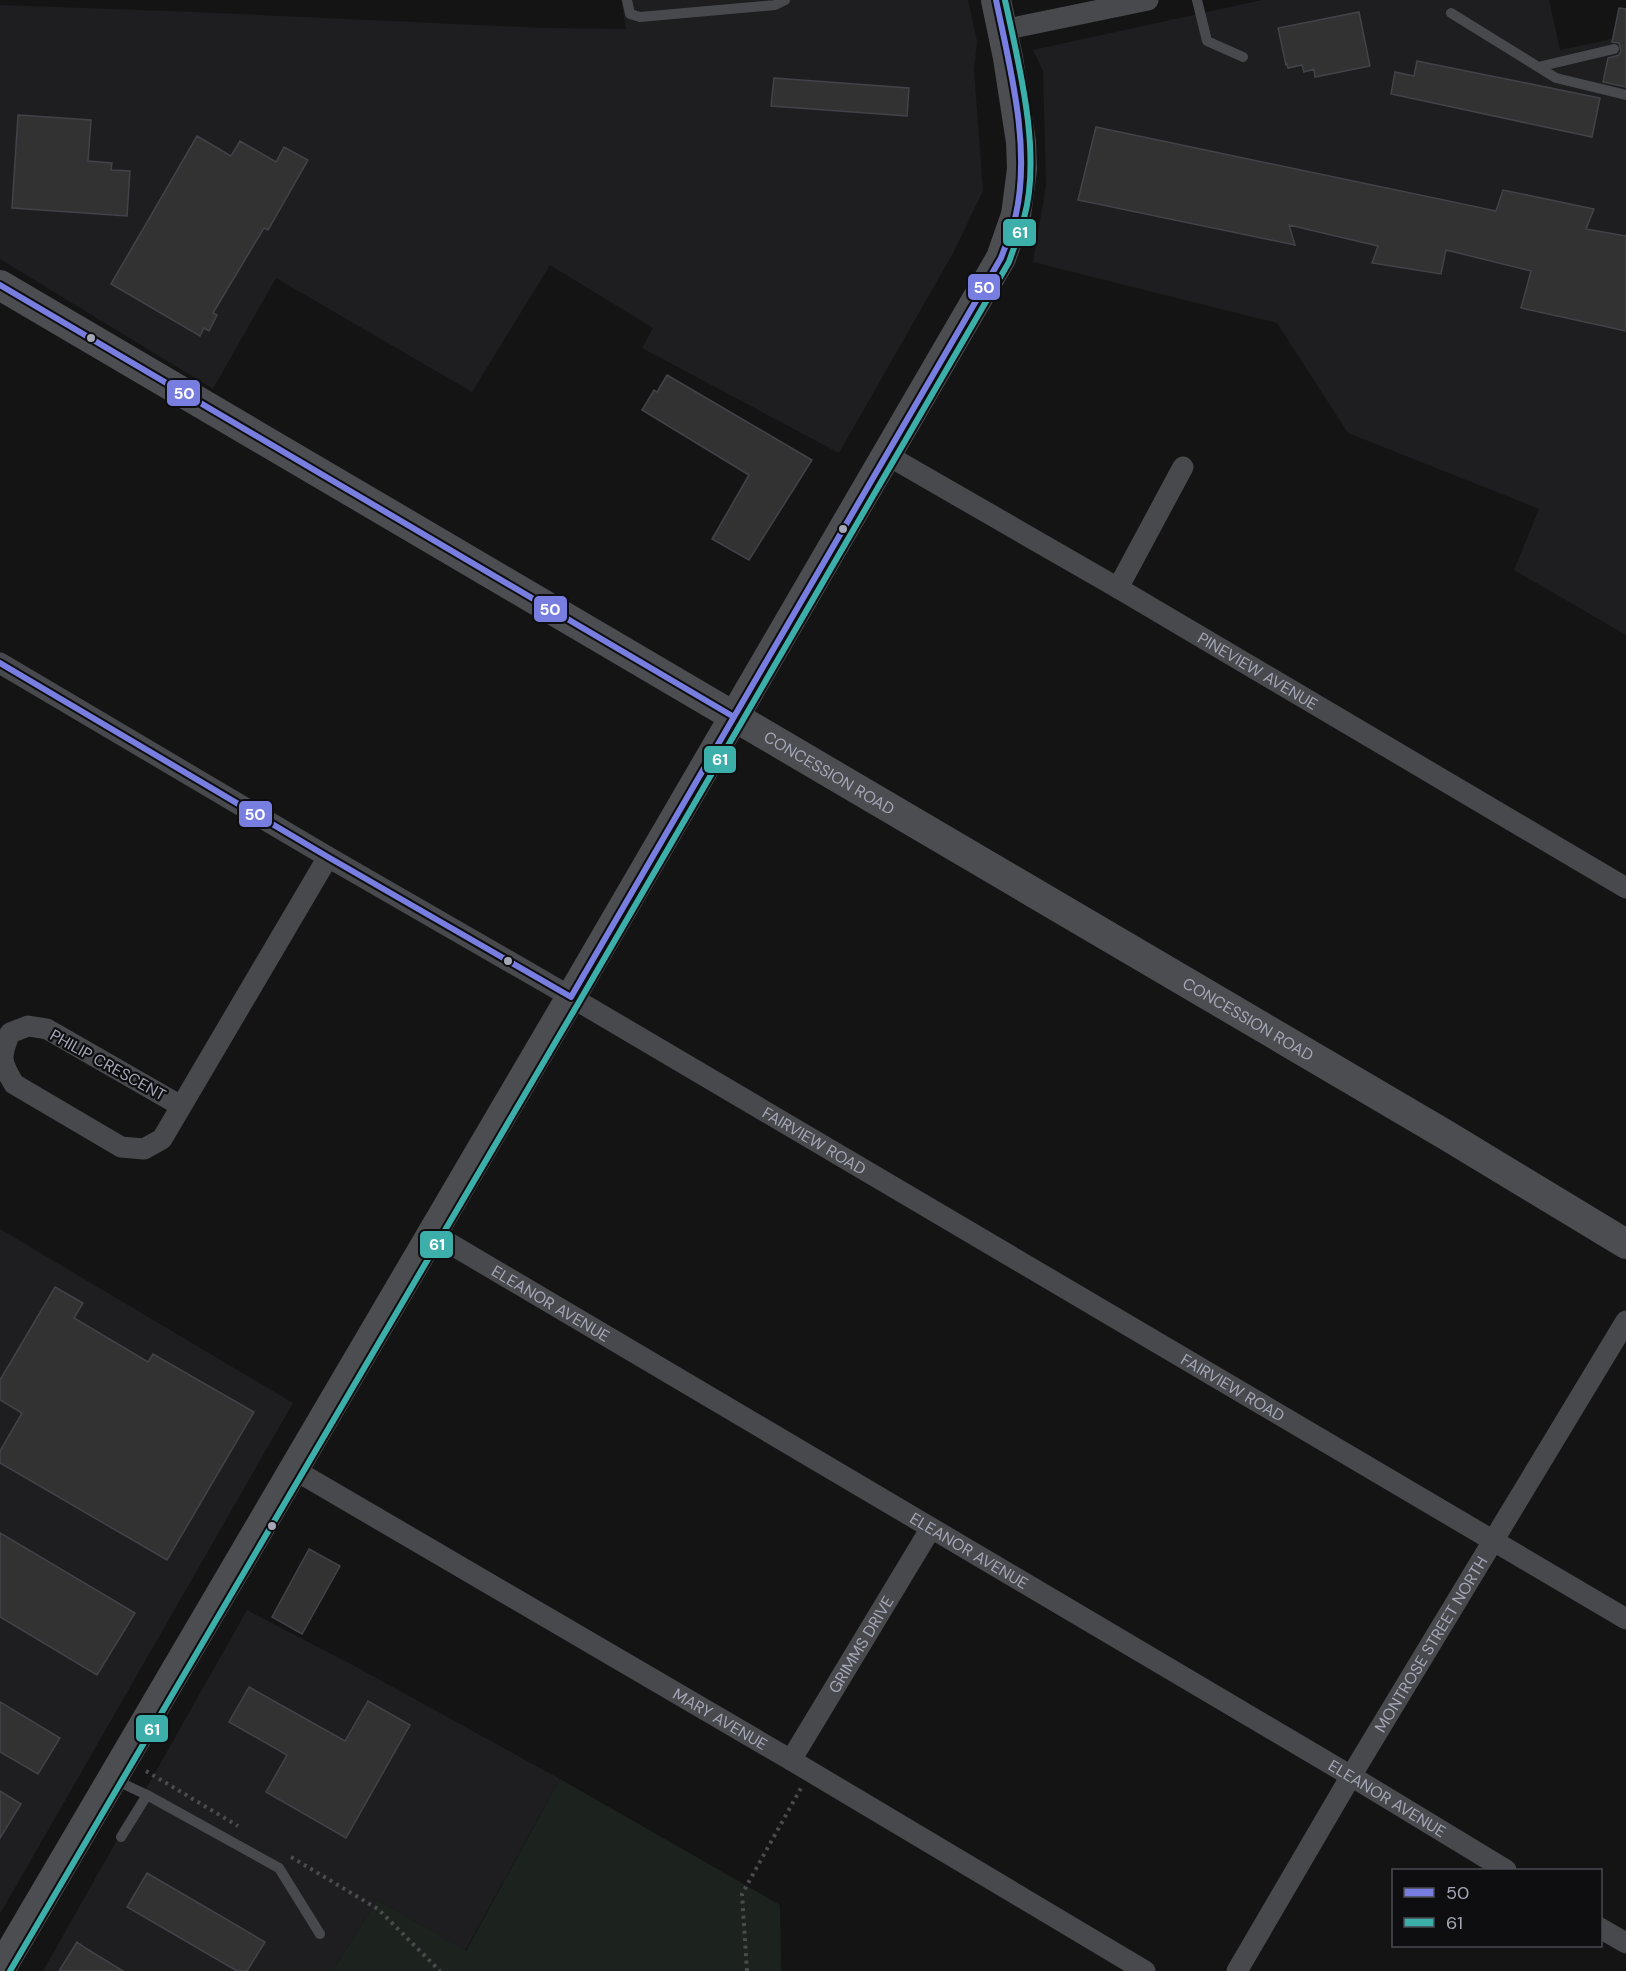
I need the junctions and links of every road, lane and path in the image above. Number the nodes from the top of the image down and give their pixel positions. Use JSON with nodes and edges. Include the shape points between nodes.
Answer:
{"nodes":[{"id":1,"x":627,"y":0,"type":"edge"},
{"id":2,"x":760,"y":0,"type":"edge"},
{"id":3,"x":785,"y":0,"type":"edge"},
{"id":4,"x":996,"y":0,"type":"edge"},
{"id":5,"x":1148,"y":0,"type":"edge"},
{"id":6,"x":1197,"y":0,"type":"edge"},
{"id":7,"x":775,"y":5,"type":"junction"},
{"id":8,"x":1451,"y":13,"type":"dead end"},
{"id":9,"x":1003,"y":30,"type":"junction"},
{"id":10,"x":1614,"y":49,"type":"dead end"},
{"id":11,"x":1243,"y":57,"type":"dead end"},
{"id":12,"x":1538,"y":67,"type":"junction"},
{"id":13,"x":1626,"y":95,"type":"edge"},
{"id":14,"x":0,"y":285,"type":"edge"},
{"id":15,"x":887,"y":455,"type":"junction"},
{"id":16,"x":1183,"y":467,"type":"dead end"},
{"id":17,"x":1118,"y":588,"type":"junction"},
{"id":18,"x":0,"y":663,"type":"edge"},
{"id":19,"x":734,"y":717,"type":"junction"},
{"id":20,"x":328,"y":857,"type":"junction"},
{"id":21,"x":1626,"y":888,"type":"edge"},
{"id":22,"x":571,"y":997,"type":"junction"},
{"id":23,"x":181,"y":1106,"type":"junction"},
{"id":24,"x":432,"y":1233,"type":"junction"},
{"id":25,"x":1626,"y":1244,"type":"edge"},
{"id":26,"x":1626,"y":1321,"type":"edge"},
{"id":27,"x":293,"y":1469,"type":"junction"},
{"id":28,"x":931,"y":1528,"type":"junction"},
{"id":29,"x":1493,"y":1539,"type":"junction"},
{"id":30,"x":1626,"y":1619,"type":"edge"},
{"id":31,"x":791,"y":1760,"type":"junction"},
{"id":32,"x":810,"y":1771,"type":"junction"},
{"id":33,"x":1351,"y":1776,"type":"junction"},
{"id":34,"x":112,"y":1779,"type":"junction"},
{"id":35,"x":147,"y":1795,"type":"junction"},
{"id":36,"x":121,"y":1837,"type":"dead end"},
{"id":37,"x":1504,"y":1869,"type":"edge"},
{"id":38,"x":378,"y":1909,"type":"dead end"},
{"id":39,"x":1602,"y":1929,"type":"edge"},
{"id":40,"x":320,"y":1934,"type":"dead end"},
{"id":41,"x":1626,"y":1943,"type":"edge"},
{"id":42,"x":0,"y":1970,"type":"edge"},
{"id":43,"x":440,"y":1971,"type":"edge"},
{"id":44,"x":747,"y":1971,"type":"edge"},
{"id":45,"x":1145,"y":1971,"type":"edge"},
{"id":46,"x":1237,"y":1971,"type":"edge"}],
"edges":[{"from":1,"to":7,"type":"lane","via":[[630,14],[640,17]]},
{"from":2,"to":7,"type":"lane"},
{"from":3,"to":7,"type":"lane"},
{"from":4,"to":9,"type":"main road"},
{"from":5,"to":9,"type":"street"},
{"from":6,"to":11,"type":"lane","via":[[1208,41]]},
{"from":8,"to":12,"type":"lane"},
{"from":9,"to":15,"type":"main road","via":[[1021,142],[1022,169],[1011,234],[988,282]]},
{"from":10,"to":12,"type":"lane"},
{"from":12,"to":13,"type":"lane","via":[[1556,78]]},
{"from":14,"to":19,"type":"main road","name":"CONCESSION ROAD"},
{"from":15,"to":17,"type":"street","name":"PINEVIEW AVENUE"},
{"from":15,"to":19,"type":"main road"},
{"from":16,"to":17,"type":"street"},
{"from":17,"to":21,"type":"street","name":"PINEVIEW AVENUE"},
{"from":18,"to":20,"type":"street","name":"FAIRVIEW ROAD"},
{"from":19,"to":22,"type":"main road"},
{"from":19,"to":25,"type":"main road","name":"CONCESSION ROAD"},
{"from":20,"to":22,"type":"street","name":"FAIRVIEW ROAD"},
{"from":20,"to":23,"type":"street","name":"PHILIP CRESCENT"},
{"from":22,"to":24,"type":"main road"},
{"from":22,"to":29,"type":"street","name":"FAIRVIEW ROAD"},
{"from":23,"to":23,"type":"street","name":"PHILIP CRESCENT","via":[[47,1029],[28,1026],[10,1033],[0,1050],[4,1069],[14,1084],[121,1147],[144,1149],[162,1139]]},
{"from":24,"to":27,"type":"main road"},
{"from":24,"to":28,"type":"street","name":"ELEANOR AVENUE"},
{"from":26,"to":29,"type":"street","name":"MONTROSE STREET NORTH"},
{"from":27,"to":31,"type":"street","name":"MARY AVENUE"},
{"from":27,"to":34,"type":"main road"},
{"from":28,"to":31,"type":"street","name":"GRIMMS DRIVE"},
{"from":28,"to":33,"type":"street","name":"ELEANOR AVENUE"},
{"from":29,"to":30,"type":"street","name":"FAIRVIEW ROAD"},
{"from":29,"to":33,"type":"street","name":"MONTROSE STREET NORTH"},
{"from":31,"to":32,"type":"street","name":"MARY AVENUE"},
{"from":32,"to":44,"type":"path","via":[[742,1894]]},
{"from":32,"to":45,"type":"street","name":"MARY AVENUE"},
{"from":33,"to":37,"type":"street","name":"ELEANOR AVENUE"},
{"from":33,"to":46,"type":"street","name":"MONTROSE STREET NORTH"},
{"from":34,"to":35,"type":"lane"},
{"from":34,"to":42,"type":"main road"},
{"from":35,"to":36,"type":"lane"},
{"from":35,"to":40,"type":"lane","via":[[279,1868]]},
{"from":38,"to":43,"type":"path"},
{"from":39,"to":41,"type":"street"}]}
